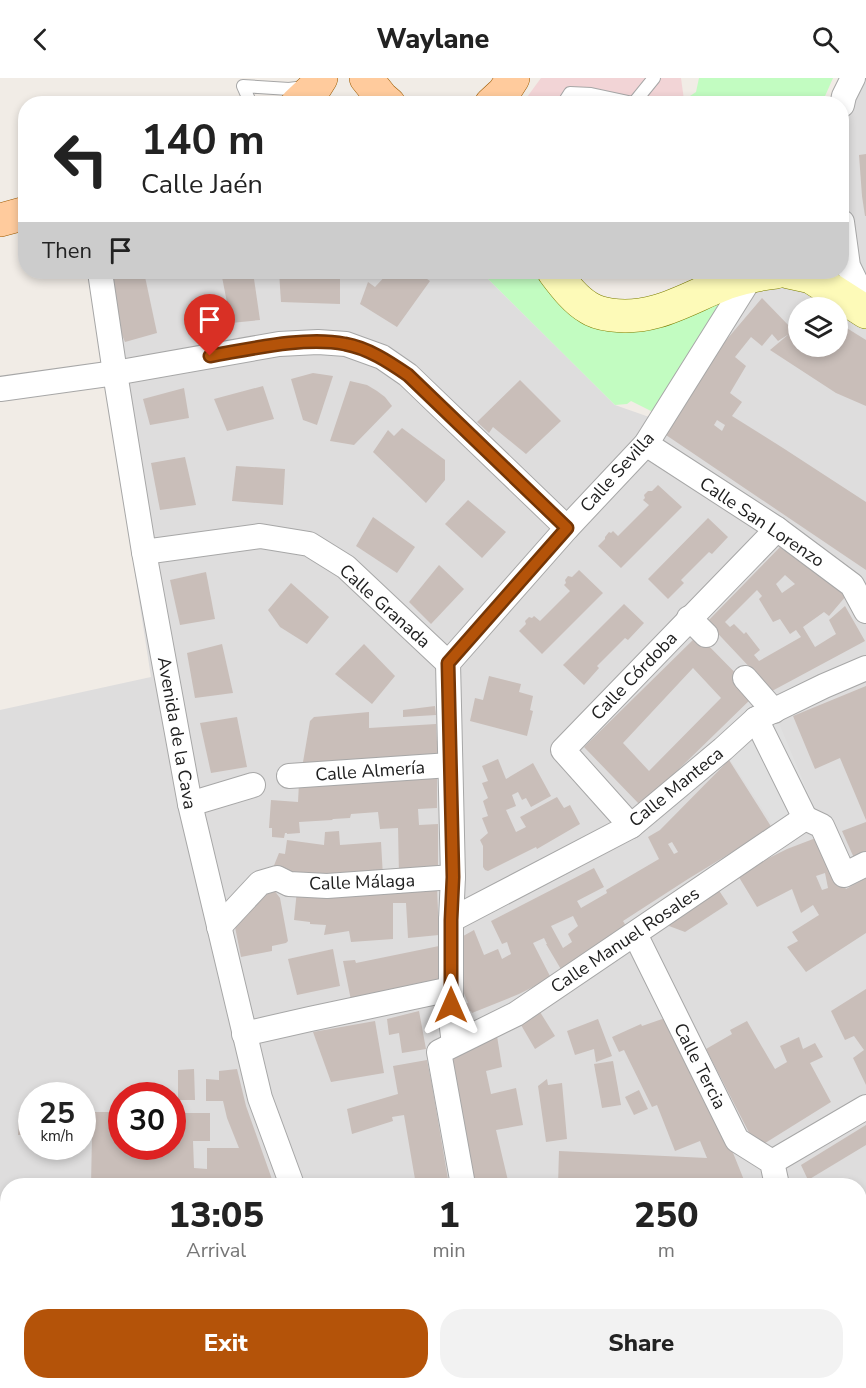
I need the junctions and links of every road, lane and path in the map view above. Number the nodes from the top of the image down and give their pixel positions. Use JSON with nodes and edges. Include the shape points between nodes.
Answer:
{"nodes":[{"id":1,"x":366,"y":78,"type":"edge"},
{"id":2,"x":654,"y":78,"type":"edge"},
{"id":3,"x":853,"y":78,"type":"edge"},
{"id":4,"x":311,"y":89,"type":"edge"},
{"id":5,"x":247,"y":96,"type":"edge"},
{"id":6,"x":380,"y":96,"type":"edge"},
{"id":7,"x":568,"y":96,"type":"edge"},
{"id":8,"x":600,"y":96,"type":"edge"},
{"id":9,"x":639,"y":96,"type":"edge"},
{"id":10,"x":844,"y":96,"type":"edge"},
{"id":11,"x":18,"y":202,"type":"edge"},
{"id":12,"x":0,"y":206,"type":"edge"},
{"id":13,"x":18,"y":215,"type":"edge"},
{"id":14,"x":0,"y":220,"type":"edge"},
{"id":15,"x":849,"y":268,"type":"edge"},
{"id":16,"x":101,"y":279,"type":"edge"},
{"id":17,"x":559,"y":279,"type":"edge"},
{"id":18,"x":742,"y":279,"type":"edge"},
{"id":19,"x":760,"y":279,"type":"edge"},
{"id":20,"x":814,"y":279,"type":"edge"},
{"id":21,"x":866,"y":303,"type":"edge"},
{"id":22,"x":866,"y":312,"type":"edge"},
{"id":23,"x":115,"y":373,"type":"junction"},
{"id":24,"x":0,"y":389,"type":"edge"},
{"id":25,"x":646,"y":444,"type":"junction"},
{"id":26,"x":567,"y":528,"type":"junction"},
{"id":27,"x":777,"y":529,"type":"junction"},
{"id":28,"x":144,"y":552,"type":"junction"},
{"id":29,"x":864,"y":604,"type":"edge"},
{"id":30,"x":448,"y":663,"type":"junction"},
{"id":31,"x":866,"y":668,"type":"edge"},
{"id":32,"x":745,"y":678,"type":"dead end"},
{"id":33,"x":765,"y":715,"type":"junction"},
{"id":34,"x":450,"y":765,"type":"junction"},
{"id":35,"x":289,"y":776,"type":"dead end"},
{"id":36,"x":253,"y":785,"type":"dead end"},
{"id":37,"x":190,"y":804,"type":"junction"},
{"id":38,"x":806,"y":818,"type":"junction"},
{"id":39,"x":631,"y":826,"type":"junction"},
{"id":40,"x":866,"y":864,"type":"edge"},
{"id":41,"x":453,"y":877,"type":"junction"},
{"id":42,"x":451,"y":920,"type":"junction"},
{"id":43,"x":219,"y":927,"type":"junction"},
{"id":44,"x":635,"y":934,"type":"junction"},
{"id":45,"x":451,"y":989,"type":"junction"},
{"id":46,"x":244,"y":1034,"type":"junction"},
{"id":47,"x":447,"y":1048,"type":"junction"},
{"id":48,"x":866,"y":1107,"type":"edge"},
{"id":49,"x":774,"y":1174,"type":"edge"},
{"id":50,"x":289,"y":1178,"type":"edge"},
{"id":51,"x":462,"y":1178,"type":"edge"}],
"edges":[{"from":1,"to":6,"type":"main road"},
{"from":2,"to":9,"type":"lane"},
{"from":3,"to":10,"type":"street"},
{"from":4,"to":5,"type":"lane","via":[[243,86]]},
{"from":7,"to":8,"type":"lane","via":[[570,93]]},
{"from":11,"to":12,"type":"main road"},
{"from":13,"to":14,"type":"main road"},
{"from":15,"to":21,"type":"street"},
{"from":16,"to":23,"type":"street","name":"Avenida de la Cava"},
{"from":17,"to":18,"type":"street","via":[[590,309],[624,316],[648,314]]},
{"from":19,"to":25,"type":"street","name":"Calle Sevilla"},
{"from":20,"to":22,"type":"street"},
{"from":23,"to":24,"type":"street"},
{"from":23,"to":26,"type":"street","via":[[279,344],[346,344],[382,357],[408,375]]},
{"from":23,"to":28,"type":"street","name":"Avenida de la Cava"},
{"from":25,"to":26,"type":"street","name":"Calle Sevilla"},
{"from":25,"to":27,"type":"street","name":"Calle San Lorenzo"},
{"from":26,"to":30,"type":"street","name":"Calle Sevilla"},
{"from":27,"to":29,"type":"street","name":"Calle San Lorenzo","via":[[852,585]]},
{"from":27,"to":39,"type":"street","name":"Calle Córdoba","via":[[697,627],[563,750]]},
{"from":28,"to":30,"type":"street","name":"Calle Granada","via":[[260,536],[309,544],[346,567]]},
{"from":28,"to":37,"type":"street","name":"Avenida de la Cava"},
{"from":30,"to":34,"type":"street"},
{"from":31,"to":33,"type":"street","name":"Calle Manteca"},
{"from":32,"to":33,"type":"street"},
{"from":33,"to":38,"type":"street"},
{"from":33,"to":39,"type":"street","name":"Calle Manteca"},
{"from":34,"to":35,"type":"street","name":"Calle Almería"},
{"from":34,"to":41,"type":"street"},
{"from":36,"to":37,"type":"street"},
{"from":37,"to":43,"type":"street","name":"Avenida de la Cava"},
{"from":38,"to":40,"type":"street","via":[[822,826],[844,875]]},
{"from":38,"to":44,"type":"street","name":"Calle Manuel Rosales"},
{"from":39,"to":42,"type":"street","name":"Calle Manteca"},
{"from":41,"to":42,"type":"street"},
{"from":41,"to":43,"type":"street","name":"Calle Málaga","via":[[327,886],[289,884],[277,878],[260,883]]},
{"from":42,"to":45,"type":"street"},
{"from":43,"to":46,"type":"street","name":"Avenida de la Cava"},
{"from":44,"to":47,"type":"street","name":"Calle Manuel Rosales","via":[[516,1014]]},
{"from":44,"to":49,"type":"street","name":"Calle Tercia","via":[[737,1140]]},
{"from":45,"to":46,"type":"street"},
{"from":45,"to":47,"type":"street"},
{"from":46,"to":50,"type":"street","name":"Avenida de la Cava","via":[[260,1098]]},
{"from":47,"to":51,"type":"street"},
{"from":48,"to":49,"type":"street"}]}
